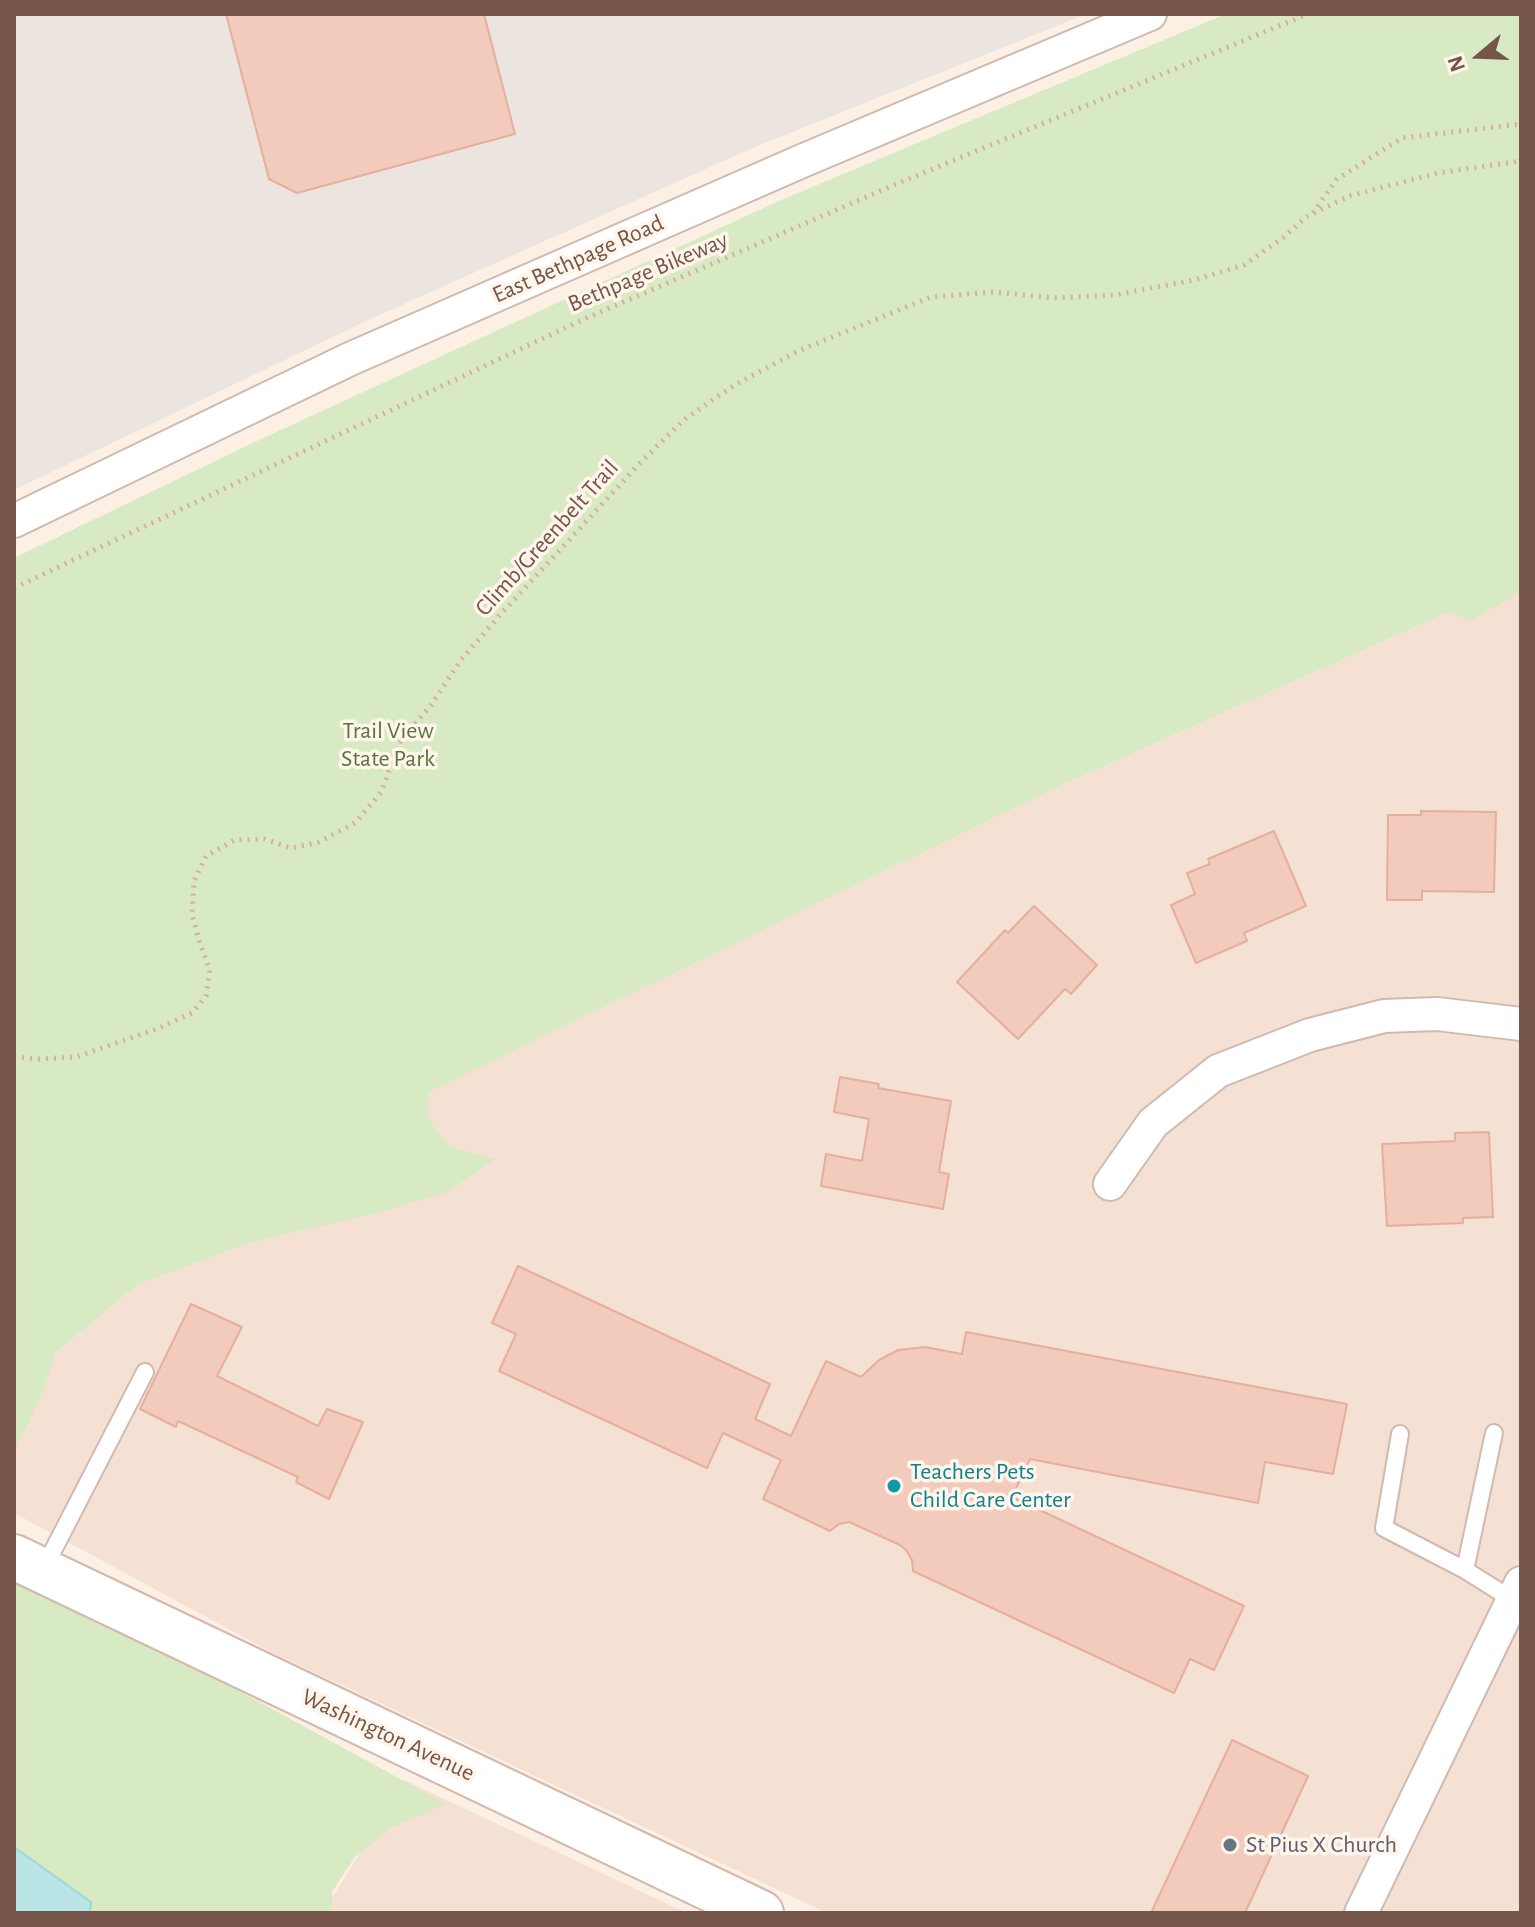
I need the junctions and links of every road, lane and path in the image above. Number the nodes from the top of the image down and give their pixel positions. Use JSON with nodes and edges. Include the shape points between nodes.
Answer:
{"nodes":[{"id":1,"x":1150,"y":14,"type":"edge"},
{"id":2,"x":1308,"y":14,"type":"edge"},
{"id":3,"x":1521,"y":124,"type":"edge"},
{"id":4,"x":1521,"y":161,"type":"edge"},
{"id":5,"x":1312,"y":214,"type":"junction"},
{"id":6,"x":14,"y":521,"type":"edge"},
{"id":7,"x":14,"y":588,"type":"edge"},
{"id":8,"x":1521,"y":1024,"type":"edge"},
{"id":9,"x":14,"y":1057,"type":"edge"},
{"id":10,"x":1110,"y":1184,"type":"dead end"},
{"id":11,"x":145,"y":1372,"type":"dead end"},
{"id":12,"x":1494,"y":1433,"type":"dead end"},
{"id":13,"x":1400,"y":1434,"type":"dead end"},
{"id":14,"x":28,"y":1564,"type":"edge"},
{"id":15,"x":1465,"y":1570,"type":"junction"},
{"id":16,"x":1517,"y":1592,"type":"edge"},
{"id":17,"x":755,"y":1912,"type":"edge"},
{"id":18,"x":1361,"y":1913,"type":"edge"}],
"edges":[{"from":1,"to":6,"type":"street","name":"East Bethpage Road","via":[[350,359]]},
{"from":2,"to":7,"type":"path","name":"Bethpage Bikeway","via":[[582,320]]},
{"from":3,"to":5,"type":"path","via":[[1402,138],[1337,179]]},
{"from":4,"to":5,"type":"path","via":[[1438,173],[1349,196]]},
{"from":5,"to":9,"type":"path","name":"Climb/Greenbelt Trail","via":[[1244,265],[1194,280],[1115,295],[1054,298],[994,292],[931,297],[798,351],[733,386],[685,419],[639,464],[461,660],[398,744],[382,791],[355,823],[319,842],[291,848],[264,839],[235,840],[206,856],[194,881],[192,914],[210,970],[206,996],[192,1013],[76,1057]]},
{"from":8,"to":10,"type":"street","via":[[1437,1014],[1384,1016],[1297,1040],[1218,1071],[1153,1123]]},
{"from":11,"to":14,"type":"lane"},
{"from":12,"to":15,"type":"lane"},
{"from":13,"to":15,"type":"lane","via":[[1384,1528]]},
{"from":14,"to":17,"type":"main road","name":"Washington Avenue"},
{"from":15,"to":16,"type":"lane"},
{"from":16,"to":18,"type":"street"}]}
